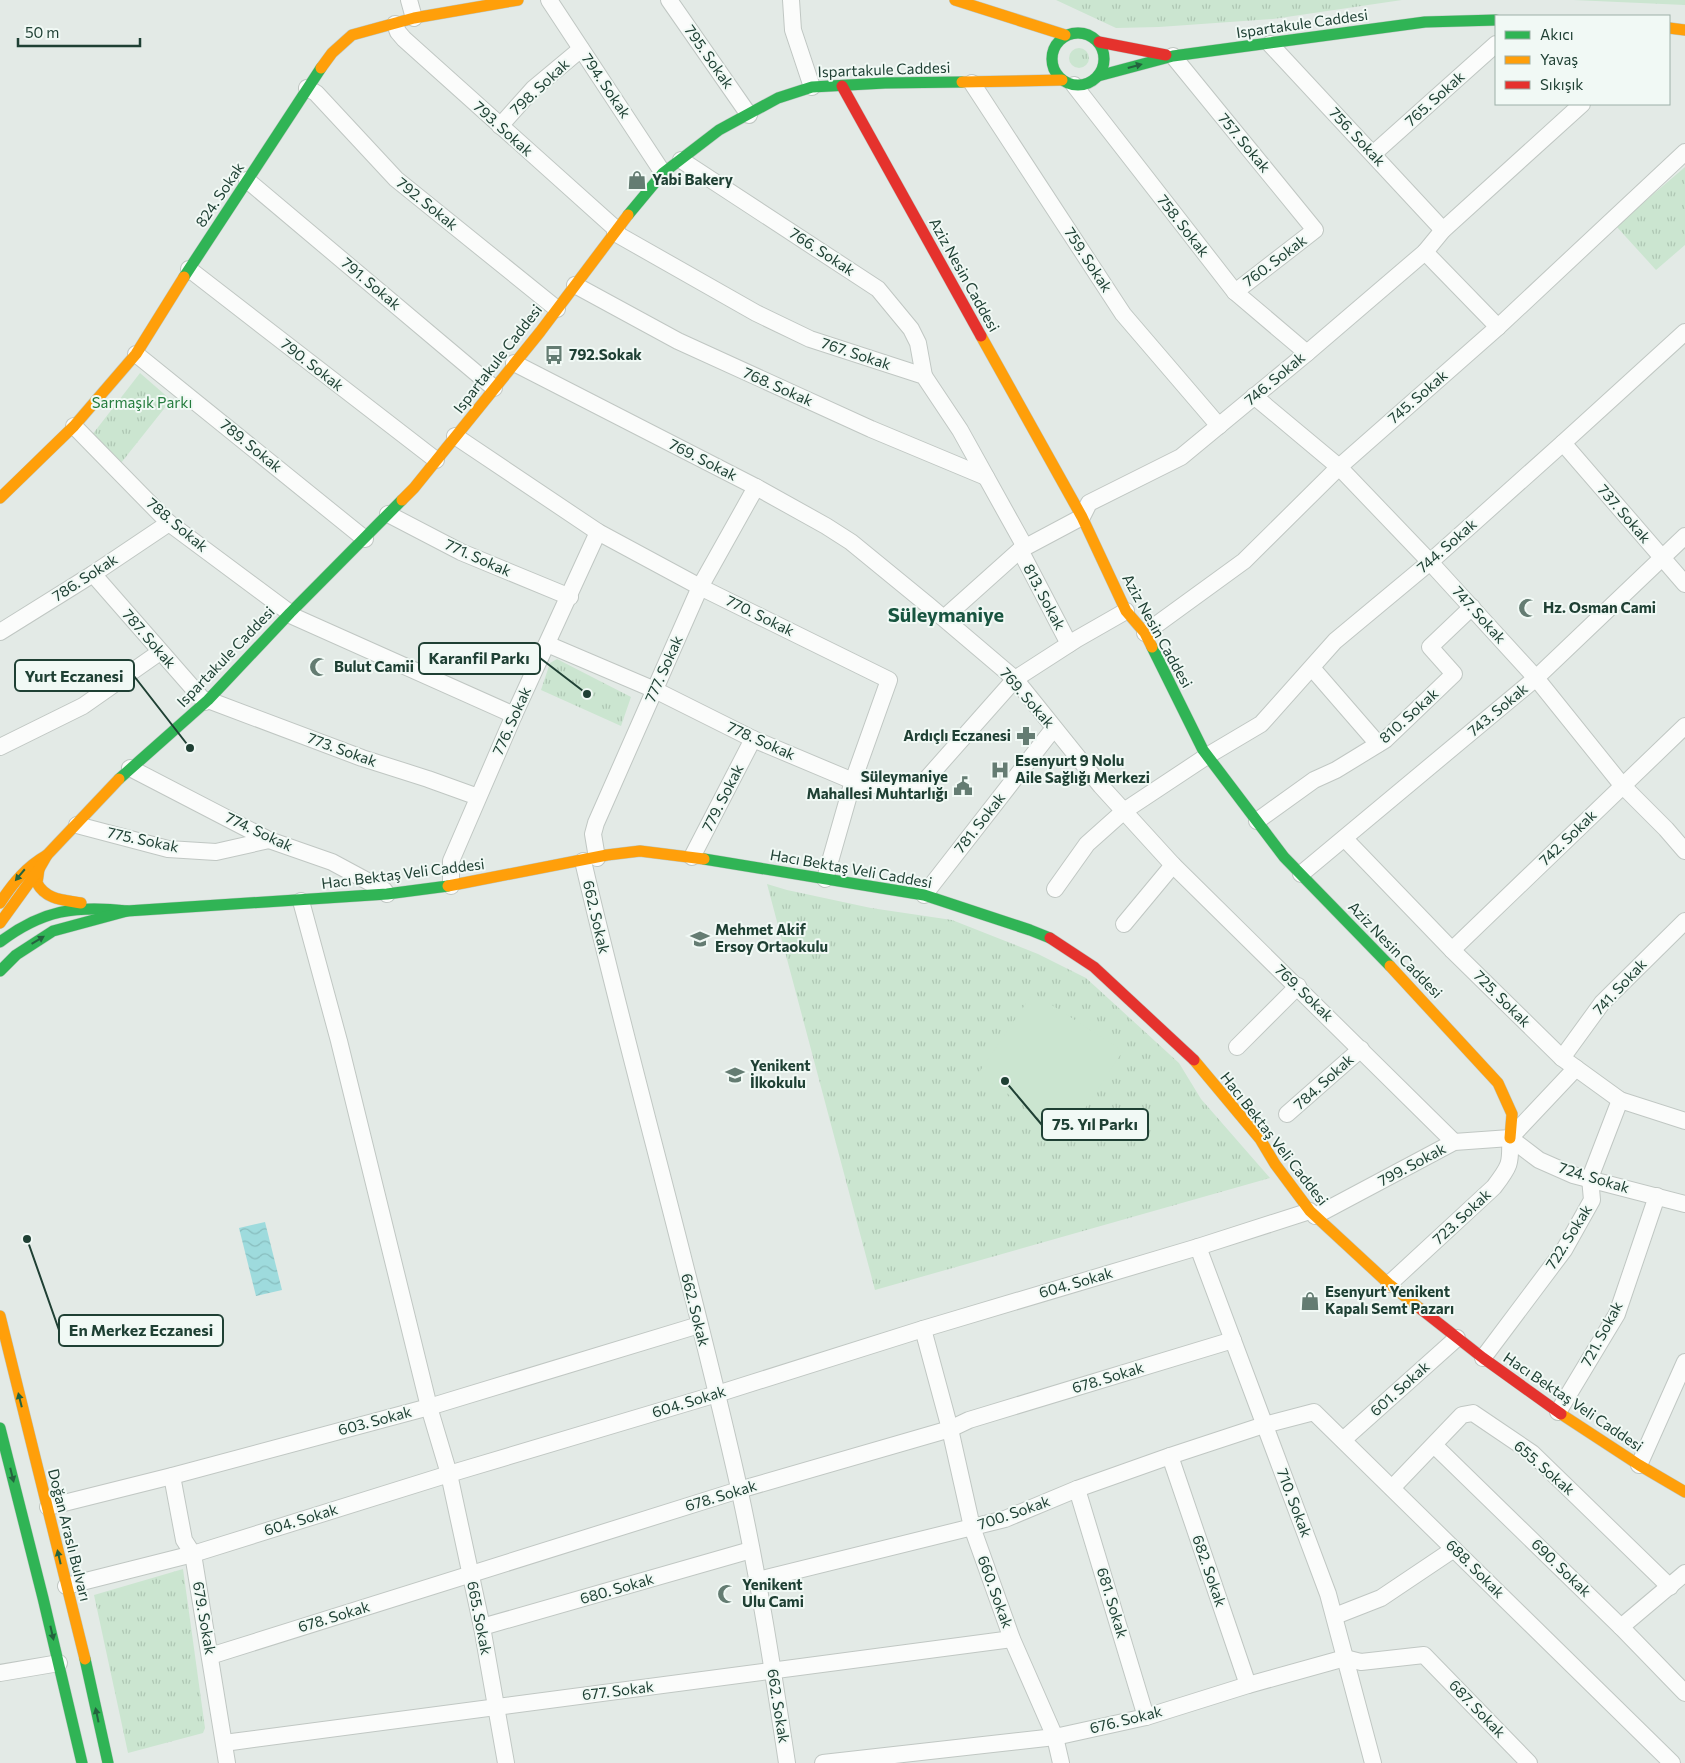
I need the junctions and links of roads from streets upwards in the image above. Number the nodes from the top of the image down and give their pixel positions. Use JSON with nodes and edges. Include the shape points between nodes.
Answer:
{"nodes":[{"id":1,"x":409,"y":0,"type":"edge"},
{"id":2,"x":518,"y":0,"type":"edge"},
{"id":3,"x":549,"y":0,"type":"edge"},
{"id":4,"x":669,"y":0,"type":"edge"},
{"id":5,"x":791,"y":0,"type":"edge"},
{"id":6,"x":955,"y":0,"type":"edge"},
{"id":7,"x":414,"y":18,"type":"junction"},
{"id":8,"x":1495,"y":20,"type":"edge"},
{"id":9,"x":396,"y":24,"type":"junction"},
{"id":10,"x":1670,"y":28,"type":"edge"},
{"id":11,"x":1685,"y":30,"type":"edge"},
{"id":12,"x":1065,"y":35,"type":"junction"},
{"id":13,"x":1099,"y":42,"type":"junction"},
{"id":14,"x":1270,"y":44,"type":"junction"},
{"id":15,"x":1495,"y":45,"type":"edge"},
{"id":16,"x":581,"y":49,"type":"junction"},
{"id":17,"x":1172,"y":56,"type":"junction"},
{"id":18,"x":1098,"y":76,"type":"junction"},
{"id":19,"x":1068,"y":82,"type":"junction"},
{"id":20,"x":972,"y":83,"type":"junction"},
{"id":21,"x":842,"y":86,"type":"junction"},
{"id":22,"x":812,"y":87,"type":"junction"},
{"id":23,"x":307,"y":88,"type":"junction"},
{"id":24,"x":1581,"y":105,"type":"edge"},
{"id":25,"x":749,"y":115,"type":"junction"},
{"id":26,"x":500,"y":126,"type":"junction"},
{"id":27,"x":1685,"y":152,"type":"edge"},
{"id":28,"x":1373,"y":154,"type":"junction"},
{"id":29,"x":681,"y":160,"type":"junction"},
{"id":30,"x":663,"y":173,"type":"junction"},
{"id":31,"x":247,"y":180,"type":"junction"},
{"id":32,"x":1315,"y":230,"type":"joint"},
{"id":33,"x":1443,"y":230,"type":"junction"},
{"id":34,"x":616,"y":232,"type":"junction"},
{"id":35,"x":1425,"y":252,"type":"junction"},
{"id":36,"x":188,"y":269,"type":"junction"},
{"id":37,"x":575,"y":285,"type":"junction"},
{"id":38,"x":1235,"y":292,"type":"junction"},
{"id":39,"x":557,"y":309,"type":"junction"},
{"id":40,"x":1498,"y":327,"type":"junction"},
{"id":41,"x":1685,"y":332,"type":"edge"},
{"id":42,"x":1307,"y":353,"type":"junction"},
{"id":43,"x":136,"y":354,"type":"junction"},
{"id":44,"x":514,"y":363,"type":"junction"},
{"id":45,"x":924,"y":376,"type":"junction"},
{"id":46,"x":494,"y":388,"type":"junction"},
{"id":47,"x":1254,"y":396,"type":"junction"},
{"id":48,"x":74,"y":426,"type":"junction"},
{"id":49,"x":1219,"y":426,"type":"junction"},
{"id":50,"x":455,"y":436,"type":"junction"},
{"id":51,"x":1564,"y":443,"type":"junction"},
{"id":52,"x":436,"y":460,"type":"junction"},
{"id":53,"x":1338,"y":467,"type":"junction"},
{"id":54,"x":986,"y":477,"type":"junction"},
{"id":55,"x":756,"y":487,"type":"junction"},
{"id":56,"x":0,"y":498,"type":"edge"},
{"id":57,"x":388,"y":514,"type":"junction"},
{"id":58,"x":1082,"y":517,"type":"junction"},
{"id":59,"x":169,"y":523,"type":"junction"},
{"id":60,"x":598,"y":532,"type":"junction"},
{"id":61,"x":1685,"y":536,"type":"edge"},
{"id":62,"x":364,"y":539,"type":"junction"},
{"id":63,"x":1022,"y":549,"type":"junction"},
{"id":64,"x":1662,"y":558,"type":"junction"},
{"id":65,"x":1430,"y":562,"type":"junction"},
{"id":66,"x":94,"y":574,"type":"junction"},
{"id":67,"x":1685,"y":584,"type":"edge"},
{"id":68,"x":700,"y":587,"type":"junction"},
{"id":69,"x":570,"y":597,"type":"junction"},
{"id":70,"x":1472,"y":607,"type":"junction"},
{"id":71,"x":1126,"y":611,"type":"junction"},
{"id":72,"x":289,"y":613,"type":"junction"},
{"id":73,"x":944,"y":618,"type":"junction"},
{"id":74,"x":0,"y":632,"type":"edge"},
{"id":75,"x":1145,"y":634,"type":"junction"},
{"id":76,"x":547,"y":644,"type":"junction"},
{"id":77,"x":1069,"y":644,"type":"junction"},
{"id":78,"x":160,"y":652,"type":"junction"},
{"id":79,"x":1312,"y":668,"type":"junction"},
{"id":80,"x":1536,"y":678,"type":"junction"},
{"id":81,"x":1015,"y":679,"type":"junction"},
{"id":82,"x":656,"y":690,"type":"junction"},
{"id":83,"x":206,"y":701,"type":"junction"},
{"id":84,"x":514,"y":715,"type":"junction"},
{"id":85,"x":1685,"y":726,"type":"edge"},
{"id":86,"x":1054,"y":728,"type":"junction"},
{"id":87,"x":753,"y":739,"type":"junction"},
{"id":88,"x":1378,"y":744,"type":"junction"},
{"id":89,"x":0,"y":746,"type":"edge"},
{"id":90,"x":1207,"y":756,"type":"junction"},
{"id":91,"x":130,"y":768,"type":"junction"},
{"id":92,"x":853,"y":781,"type":"junction"},
{"id":93,"x":1622,"y":785,"type":"junction"},
{"id":94,"x":478,"y":797,"type":"junction"},
{"id":95,"x":1124,"y":811,"type":"junction"},
{"id":96,"x":1257,"y":821,"type":"junction"},
{"id":97,"x":77,"y":825,"type":"junction"},
{"id":98,"x":1345,"y":839,"type":"junction"},
{"id":99,"x":269,"y":840,"type":"junction"},
{"id":100,"x":1685,"y":851,"type":"edge"},
{"id":101,"x":46,"y":855,"type":"junction"},
{"id":102,"x":692,"y":857,"type":"junction"},
{"id":103,"x":590,"y":859,"type":"junction"},
{"id":104,"x":1173,"y":865,"type":"junction"},
{"id":105,"x":40,"y":870,"type":"junction"},
{"id":106,"x":1301,"y":874,"type":"junction"},
{"id":107,"x":825,"y":879,"type":"junction"},
{"id":108,"x":451,"y":886,"type":"junction"},
{"id":109,"x":1055,"y":889,"type":"dead end"},
{"id":110,"x":388,"y":894,"type":"junction"},
{"id":111,"x":924,"y":895,"type":"junction"},
{"id":112,"x":301,"y":900,"type":"junction"},
{"id":113,"x":0,"y":903,"type":"edge"},
{"id":114,"x":99,"y":908,"type":"junction"},
{"id":115,"x":127,"y":911,"type":"junction"},
{"id":116,"x":0,"y":923,"type":"edge"},
{"id":117,"x":1124,"y":924,"type":"dead end"},
{"id":118,"x":1683,"y":927,"type":"edge"},
{"id":119,"x":0,"y":942,"type":"edge"},
{"id":120,"x":1452,"y":950,"type":"junction"},
{"id":121,"x":0,"y":971,"type":"edge"},
{"id":122,"x":1298,"y":986,"type":"junction"},
{"id":123,"x":1237,"y":1047,"type":"dead end"},
{"id":124,"x":1361,"y":1048,"type":"junction"},
{"id":125,"x":1562,"y":1058,"type":"junction"},
{"id":126,"x":1576,"y":1068,"type":"junction"},
{"id":127,"x":1620,"y":1100,"type":"junction"},
{"id":128,"x":1287,"y":1114,"type":"dead end"},
{"id":129,"x":1684,"y":1118,"type":"edge"},
{"id":130,"x":1510,"y":1138,"type":"junction"},
{"id":131,"x":1454,"y":1142,"type":"junction"},
{"id":132,"x":1590,"y":1178,"type":"junction"},
{"id":133,"x":1657,"y":1196,"type":"junction"},
{"id":134,"x":1685,"y":1204,"type":"edge"},
{"id":135,"x":1312,"y":1214,"type":"junction"},
{"id":136,"x":1198,"y":1248,"type":"junction"},
{"id":137,"x":1389,"y":1284,"type":"junction"},
{"id":138,"x":0,"y":1316,"type":"edge"},
{"id":139,"x":699,"y":1325,"type":"junction"},
{"id":140,"x":923,"y":1328,"type":"junction"},
{"id":141,"x":1457,"y":1338,"type":"junction"},
{"id":142,"x":1233,"y":1340,"type":"junction"},
{"id":143,"x":1483,"y":1358,"type":"junction"},
{"id":144,"x":1685,"y":1362,"type":"edge"},
{"id":145,"x":717,"y":1394,"type":"junction"},
{"id":146,"x":429,"y":1406,"type":"junction"},
{"id":147,"x":1558,"y":1412,"type":"junction"},
{"id":148,"x":1264,"y":1425,"type":"junction"},
{"id":149,"x":0,"y":1428,"type":"edge"},
{"id":150,"x":950,"y":1429,"type":"junction"},
{"id":151,"x":1343,"y":1440,"type":"junction"},
{"id":152,"x":1434,"y":1445,"type":"junction"},
{"id":153,"x":1170,"y":1456,"type":"junction"},
{"id":154,"x":1639,"y":1465,"type":"junction"},
{"id":155,"x":449,"y":1474,"type":"junction"},
{"id":156,"x":172,"y":1476,"type":"junction"},
{"id":157,"x":1392,"y":1488,"type":"junction"},
{"id":158,"x":1077,"y":1489,"type":"junction"},
{"id":159,"x":739,"y":1490,"type":"junction"},
{"id":160,"x":1685,"y":1492,"type":"edge"},
{"id":161,"x":48,"y":1507,"type":"junction"},
{"id":162,"x":972,"y":1527,"type":"junction"},
{"id":163,"x":1454,"y":1549,"type":"junction"},
{"id":164,"x":751,"y":1550,"type":"junction"},
{"id":165,"x":193,"y":1554,"type":"junction"},
{"id":166,"x":1685,"y":1573,"type":"edge"},
{"id":167,"x":470,"y":1574,"type":"junction"},
{"id":168,"x":758,"y":1580,"type":"junction"},
{"id":169,"x":66,"y":1586,"type":"junction"},
{"id":170,"x":1670,"y":1587,"type":"junction"},
{"id":171,"x":1335,"y":1616,"type":"junction"},
{"id":172,"x":482,"y":1627,"type":"junction"},
{"id":173,"x":1621,"y":1627,"type":"junction"},
{"id":174,"x":1012,"y":1639,"type":"junction"},
{"id":175,"x":210,"y":1656,"type":"junction"},
{"id":176,"x":1424,"y":1656,"type":"joint"},
{"id":177,"x":1345,"y":1658,"type":"junction"},
{"id":178,"x":59,"y":1663,"type":"junction"},
{"id":179,"x":773,"y":1671,"type":"junction"},
{"id":180,"x":0,"y":1673,"type":"edge"},
{"id":181,"x":1248,"y":1685,"type":"junction"},
{"id":182,"x":1685,"y":1694,"type":"edge"},
{"id":183,"x":495,"y":1706,"type":"junction"},
{"id":184,"x":1146,"y":1717,"type":"junction"},
{"id":185,"x":1055,"y":1737,"type":"junction"},
{"id":186,"x":224,"y":1743,"type":"junction"},
{"id":187,"x":885,"y":1760,"type":"edge"},
{"id":188,"x":82,"y":1763,"type":"edge"},
{"id":189,"x":108,"y":1763,"type":"edge"},
{"id":190,"x":227,"y":1763,"type":"edge"},
{"id":191,"x":506,"y":1763,"type":"edge"},
{"id":192,"x":787,"y":1763,"type":"edge"},
{"id":193,"x":823,"y":1763,"type":"edge"},
{"id":194,"x":1062,"y":1763,"type":"edge"},
{"id":195,"x":1373,"y":1763,"type":"edge"},
{"id":196,"x":1529,"y":1763,"type":"edge"},
{"id":197,"x":1672,"y":1763,"type":"edge"}],
"edges":[{"from":1,"to":7,"type":"street"},
{"from":2,"to":7,"type":"street","name":"824. Sokak"},
{"from":3,"to":16,"type":"street","name":"794. Sokak"},
{"from":4,"to":25,"type":"street","name":"795. Sokak"},
{"from":5,"to":22,"type":"street","via":[[793,30]]},
{"from":6,"to":12,"type":"street"},
{"from":7,"to":9,"type":"street","name":"824. Sokak"},
{"from":8,"to":14,"type":"street","name":"Ispartakule Caddesi","via":[[1425,22]]},
{"from":9,"to":23,"type":"street","name":"824. Sokak","via":[[352,35],[332,53]]},
{"from":9,"to":26,"type":"street","name":"793. Sokak","via":[[404,39]]},
{"from":10,"to":11,"type":"street"},
{"from":12,"to":13,"type":"street","via":[[1083,33]]},
{"from":12,"to":19,"type":"street","via":[[1058,40],[1051,55],[1051,64],[1054,71]]},
{"from":13,"to":17,"type":"street","name":"Ispartakule Caddesi"},
{"from":13,"to":18,"type":"street","via":[[1104,60]]},
{"from":14,"to":17,"type":"street","name":"Ispartakule Caddesi"},
{"from":14,"to":28,"type":"street","name":"756. Sokak"},
{"from":15,"to":28,"type":"street","name":"765. Sokak"},
{"from":16,"to":26,"type":"street","name":"798. Sokak","via":[[533,89]]},
{"from":16,"to":30,"type":"street","name":"794. Sokak"},
{"from":18,"to":17,"type":"street","name":"Ispartakule Caddesi","one_way":true},
{"from":17,"to":32,"type":"street","name":"757. Sokak"},
{"from":18,"to":19,"type":"street","via":[[1082,85]]},
{"from":19,"to":20,"type":"street","name":"Ispartakule Caddesi"},
{"from":19,"to":38,"type":"street","name":"758. Sokak"},
{"from":20,"to":21,"type":"street","name":"Ispartakule Caddesi"},
{"from":20,"to":49,"type":"street","name":"759. Sokak","via":[[1123,314]]},
{"from":21,"to":22,"type":"street","name":"Ispartakule Caddesi"},
{"from":21,"to":58,"type":"street","name":"Aziz Nesin Caddesi"},
{"from":22,"to":25,"type":"street","name":"Ispartakule Caddesi","via":[[778,98]]},
{"from":23,"to":31,"type":"street","name":"824. Sokak"},
{"from":23,"to":39,"type":"street","name":"792. Sokak","via":[[316,93],[396,178]]},
{"from":24,"to":33,"type":"street","name":"746. Sokak"},
{"from":25,"to":29,"type":"street","name":"Ispartakule Caddesi","via":[[719,130]]},
{"from":26,"to":34,"type":"street","name":"793. Sokak"},
{"from":27,"to":40,"type":"street","name":"745. Sokak"},
{"from":28,"to":33,"type":"street","name":"756. Sokak"},
{"from":29,"to":30,"type":"street","name":"Ispartakule Caddesi"},
{"from":29,"to":45,"type":"street","name":"766. Sokak","via":[[878,288],[912,329]]},
{"from":30,"to":34,"type":"street","name":"Ispartakule Caddesi"},
{"from":31,"to":36,"type":"street","name":"824. Sokak"},
{"from":31,"to":46,"type":"street","name":"791. Sokak"},
{"from":32,"to":38,"type":"street","name":"760. Sokak"},
{"from":33,"to":35,"type":"street","name":"746. Sokak"},
{"from":34,"to":37,"type":"street","name":"Ispartakule Caddesi"},
{"from":34,"to":45,"type":"street","name":"767. Sokak","via":[[756,313],[810,339]]},
{"from":35,"to":40,"type":"street"},
{"from":35,"to":42,"type":"street","name":"746. Sokak"},
{"from":36,"to":43,"type":"street","name":"824. Sokak"},
{"from":36,"to":52,"type":"street","name":"790. Sokak"},
{"from":37,"to":39,"type":"street","name":"Ispartakule Caddesi"},
{"from":37,"to":54,"type":"street","name":"768. Sokak","via":[[678,341],[871,429]]},
{"from":38,"to":42,"type":"street","name":"758. Sokak"},
{"from":39,"to":44,"type":"street","name":"Ispartakule Caddesi"},
{"from":40,"to":53,"type":"street","name":"745. Sokak"},
{"from":41,"to":51,"type":"street","name":"744. Sokak"},
{"from":42,"to":47,"type":"street","name":"746. Sokak"},
{"from":43,"to":48,"type":"street","name":"824. Sokak"},
{"from":43,"to":62,"type":"street","name":"789. Sokak"},
{"from":44,"to":46,"type":"street","name":"Ispartakule Caddesi"},
{"from":44,"to":55,"type":"street","name":"769. Sokak"},
{"from":45,"to":54,"type":"street"},
{"from":46,"to":50,"type":"street","name":"Ispartakule Caddesi"},
{"from":47,"to":49,"type":"street","name":"746. Sokak"},
{"from":47,"to":53,"type":"street","name":"747. Sokak"},
{"from":48,"to":56,"type":"street","name":"824. Sokak"},
{"from":48,"to":59,"type":"street","name":"788. Sokak"},
{"from":49,"to":58,"type":"street","name":"746. Sokak","via":[[1181,457],[1089,503]]},
{"from":50,"to":52,"type":"street","name":"Ispartakule Caddesi"},
{"from":50,"to":60,"type":"street","name":"770. Sokak"},
{"from":51,"to":64,"type":"street","name":"737. Sokak"},
{"from":51,"to":65,"type":"street","name":"744. Sokak"},
{"from":52,"to":57,"type":"street","name":"Ispartakule Caddesi"},
{"from":53,"to":65,"type":"street","name":"747. Sokak"},
{"from":53,"to":75,"type":"street","name":"745. Sokak","via":[[1244,561]]},
{"from":54,"to":63,"type":"street"},
{"from":55,"to":68,"type":"street","name":"777. Sokak"},
{"from":55,"to":73,"type":"street","name":"769. Sokak","via":[[851,542]]},
{"from":57,"to":62,"type":"street","name":"Ispartakule Caddesi"},
{"from":57,"to":69,"type":"street","name":"771. Sokak","via":[[461,552]]},
{"from":58,"to":63,"type":"street","name":"746. Sokak"},
{"from":58,"to":71,"type":"street","name":"Aziz Nesin Caddesi"},
{"from":59,"to":66,"type":"street","name":"786. Sokak"},
{"from":59,"to":72,"type":"street","name":"788. Sokak"},
{"from":60,"to":68,"type":"street","name":"770. Sokak"},
{"from":60,"to":69,"type":"street","name":"776. Sokak"},
{"from":61,"to":64,"type":"street","name":"743. Sokak"},
{"from":62,"to":72,"type":"street","name":"Ispartakule Caddesi"},
{"from":63,"to":73,"type":"street","name":"746. Sokak"},
{"from":63,"to":77,"type":"street","name":"813. Sokak"},
{"from":64,"to":67,"type":"street","name":"737. Sokak"},
{"from":64,"to":80,"type":"street","name":"743. Sokak"},
{"from":65,"to":70,"type":"street","name":"747. Sokak"},
{"from":65,"to":79,"type":"street","name":"744. Sokak","via":[[1335,641]]},
{"from":66,"to":74,"type":"street","name":"786. Sokak"},
{"from":66,"to":78,"type":"street","name":"787. Sokak"},
{"from":68,"to":82,"type":"street","name":"777. Sokak"},
{"from":68,"to":92,"type":"street","name":"770. Sokak","via":[[889,680]]},
{"from":69,"to":76,"type":"street","name":"776. Sokak"},
{"from":70,"to":80,"type":"street","name":"747. Sokak"},
{"from":70,"to":88,"type":"street","name":"810. Sokak","via":[[1430,647],[1454,674],[1403,725]]},
{"from":71,"to":75,"type":"street","name":"Aziz Nesin Caddesi"},
{"from":71,"to":77,"type":"street","name":"778. Sokak"},
{"from":72,"to":83,"type":"street","name":"Ispartakule Caddesi"},
{"from":72,"to":84,"type":"street","name":"788. Sokak"},
{"from":73,"to":81,"type":"street","name":"769. Sokak"},
{"from":75,"to":90,"type":"street","name":"Aziz Nesin Caddesi"},
{"from":76,"to":82,"type":"street","name":"778. Sokak"},
{"from":76,"to":84,"type":"street","name":"776. Sokak"},
{"from":77,"to":81,"type":"street","name":"778. Sokak"},
{"from":78,"to":83,"type":"street","name":"787. Sokak"},
{"from":78,"to":89,"type":"street","via":[[83,706]]},
{"from":79,"to":88,"type":"street"},
{"from":79,"to":90,"type":"street","name":"744. Sokak","via":[[1261,724]]},
{"from":80,"to":93,"type":"street","name":"747. Sokak"},
{"from":80,"to":98,"type":"street","name":"743. Sokak"},
{"from":81,"to":86,"type":"street","name":"769. Sokak"},
{"from":81,"to":92,"type":"street","name":"778. Sokak","via":[[915,792]]},
{"from":82,"to":87,"type":"street","name":"778. Sokak"},
{"from":82,"to":103,"type":"street","name":"777. Sokak","via":[[596,823]]},
{"from":83,"to":91,"type":"street","name":"Ispartakule Caddesi"},
{"from":83,"to":94,"type":"street","name":"773. Sokak"},
{"from":84,"to":94,"type":"street","name":"776. Sokak"},
{"from":85,"to":93,"type":"street","name":"742. Sokak"},
{"from":86,"to":95,"type":"street","name":"769. Sokak"},
{"from":86,"to":111,"type":"street","name":"781. Sokak"},
{"from":87,"to":92,"type":"street","name":"778. Sokak"},
{"from":87,"to":102,"type":"street","name":"779. Sokak"},
{"from":88,"to":96,"type":"street","name":"810. Sokak","via":[[1314,780]]},
{"from":90,"to":95,"type":"street","name":"744. Sokak"},
{"from":90,"to":96,"type":"street","name":"Aziz Nesin Caddesi"},
{"from":91,"to":97,"type":"street","name":"Ispartakule Caddesi"},
{"from":91,"to":99,"type":"street","name":"774. Sokak"},
{"from":92,"to":107,"type":"street","name":"770. Sokak"},
{"from":93,"to":100,"type":"street","name":"747. Sokak"},
{"from":93,"to":120,"type":"street","name":"742. Sokak"},
{"from":94,"to":108,"type":"street","name":"776. Sokak","via":[[451,861]]},
{"from":95,"to":104,"type":"street","name":"769. Sokak"},
{"from":95,"to":109,"type":"street","name":"744. Sokak","via":[[1086,844]]},
{"from":96,"to":106,"type":"street","name":"Aziz Nesin Caddesi"},
{"from":97,"to":99,"type":"street","name":"775. Sokak","via":[[168,849],[216,852]]},
{"from":97,"to":101,"type":"street","name":"Ispartakule Caddesi"},
{"from":98,"to":106,"type":"street","name":"743. Sokak"},
{"from":98,"to":120,"type":"street","name":"725. Sokak"},
{"from":99,"to":110,"type":"street","name":"774. Sokak","via":[[332,862]]},
{"from":101,"to":105,"type":"street"},
{"from":101,"to":113,"type":"street","one_way":true,"via":[[22,872]]},
{"from":102,"to":103,"type":"street","name":"Hacı Bektaş Veli Caddesi","via":[[640,851]]},
{"from":102,"to":107,"type":"street","name":"Hacı Bektaş Veli Caddesi"},
{"from":103,"to":108,"type":"street","name":"Hacı Bektaş Veli Caddesi"},
{"from":103,"to":139,"type":"street","name":"662. Sokak","via":[[609,973]]},
{"from":104,"to":117,"type":"street"},
{"from":104,"to":122,"type":"street","name":"769. Sokak"},
{"from":105,"to":114,"type":"street","via":[[37,883],[43,894]]},
{"from":105,"to":116,"type":"street"},
{"from":106,"to":130,"type":"street","name":"Aziz Nesin Caddesi","via":[[1498,1082],[1512,1114]]},
{"from":107,"to":111,"type":"street","name":"Hacı Bektaş Veli Caddesi"},
{"from":108,"to":110,"type":"street","name":"Hacı Bektaş Veli Caddesi"},
{"from":110,"to":112,"type":"street","name":"Hacı Bektaş Veli Caddesi"},
{"from":111,"to":135,"type":"street","name":"Hacı Bektaş Veli Caddesi","via":[[1030,930],[1051,939],[1094,967],[1189,1055],[1260,1139]]},
{"from":112,"to":115,"type":"street","name":"Hacı Bektaş Veli Caddesi"},
{"from":112,"to":146,"type":"street","name":"665. Sokak"},
{"from":114,"to":115,"type":"street"},
{"from":114,"to":119,"type":"street","via":[[55,913],[28,923]]},
{"from":121,"to":115,"type":"street","one_way":true,"via":[[16,955],[53,931]]},
{"from":118,"to":125,"type":"street","name":"741. Sokak","via":[[1602,1004]]},
{"from":120,"to":125,"type":"street","name":"725. Sokak"},
{"from":122,"to":123,"type":"street"},
{"from":122,"to":124,"type":"street","name":"769. Sokak"},
{"from":124,"to":128,"type":"street","name":"784. Sokak"},
{"from":124,"to":131,"type":"street","name":"769. Sokak"},
{"from":125,"to":126,"type":"street","name":"725. Sokak"},
{"from":126,"to":127,"type":"street","name":"725. Sokak"},
{"from":126,"to":130,"type":"street"},
{"from":127,"to":129,"type":"street","name":"725. Sokak"},
{"from":127,"to":132,"type":"street","name":"722. Sokak"},
{"from":130,"to":131,"type":"street","name":"799. Sokak"},
{"from":130,"to":132,"type":"street","name":"724. Sokak","via":[[1539,1160],[1573,1175]]},
{"from":130,"to":137,"type":"street","name":"723. Sokak","via":[[1509,1168],[1494,1187]]},
{"from":131,"to":135,"type":"street","name":"799. Sokak"},
{"from":132,"to":133,"type":"street","name":"724. Sokak"},
{"from":132,"to":143,"type":"street","name":"722. Sokak","via":[[1592,1200],[1564,1250]]},
{"from":133,"to":134,"type":"street","name":"724. Sokak"},
{"from":133,"to":147,"type":"street","name":"721. Sokak","via":[[1617,1314]]},
{"from":135,"to":136,"type":"street","name":"604. Sokak"},
{"from":135,"to":137,"type":"street","name":"Hacı Bektaş Veli Caddesi"},
{"from":136,"to":140,"type":"street","name":"604. Sokak"},
{"from":136,"to":142,"type":"street","name":"710. Sokak"},
{"from":137,"to":141,"type":"street","name":"Hacı Bektaş Veli Caddesi"},
{"from":161,"to":138,"type":"street","name":"Doğan Araslı Bulvarı","one_way":true},
{"from":139,"to":145,"type":"street","name":"662. Sokak"},
{"from":139,"to":146,"type":"street","name":"603. Sokak"},
{"from":140,"to":145,"type":"street","name":"604. Sokak"},
{"from":140,"to":150,"type":"street","name":"660. Sokak"},
{"from":141,"to":143,"type":"street","name":"Hacı Bektaş Veli Caddesi"},
{"from":141,"to":151,"type":"street","name":"601. Sokak"},
{"from":142,"to":148,"type":"street","name":"710. Sokak"},
{"from":142,"to":150,"type":"street","name":"678. Sokak","via":[[969,1420]]},
{"from":143,"to":147,"type":"street","name":"Hacı Bektaş Veli Caddesi"},
{"from":144,"to":154,"type":"street"},
{"from":145,"to":155,"type":"street","name":"604. Sokak"},
{"from":145,"to":159,"type":"street","name":"662. Sokak"},
{"from":146,"to":155,"type":"street","name":"665. Sokak"},
{"from":146,"to":156,"type":"street","name":"603. Sokak"},
{"from":147,"to":154,"type":"street","name":"Hacı Bektaş Veli Caddesi"},
{"from":148,"to":151,"type":"street","name":"688. Sokak","via":[[1314,1412]]},
{"from":148,"to":153,"type":"street","name":"700. Sokak"},
{"from":148,"to":171,"type":"street","name":"710. Sokak"},
{"from":149,"to":178,"type":"street","one_way":true},
{"from":150,"to":159,"type":"street","name":"678. Sokak"},
{"from":150,"to":162,"type":"street","name":"660. Sokak"},
{"from":151,"to":157,"type":"street","name":"688. Sokak"},
{"from":152,"to":157,"type":"street","name":"655. Sokak"},
{"from":152,"to":170,"type":"street","name":"655. Sokak","via":[[1462,1415],[1473,1413],[1532,1453]]},
{"from":152,"to":173,"type":"street","name":"690. Sokak"},
{"from":153,"to":158,"type":"street","name":"700. Sokak"},
{"from":153,"to":181,"type":"street","name":"682. Sokak"},
{"from":154,"to":160,"type":"street","name":"Hacı Bektaş Veli Caddesi"},
{"from":155,"to":165,"type":"street","name":"604. Sokak"},
{"from":155,"to":167,"type":"street","name":"665. Sokak"},
{"from":156,"to":161,"type":"street","name":"603. Sokak"},
{"from":156,"to":165,"type":"street","name":"679. Sokak","via":[[184,1540]]},
{"from":157,"to":163,"type":"street","name":"688. Sokak"},
{"from":158,"to":162,"type":"street","name":"700. Sokak","via":[[1005,1519]]},
{"from":158,"to":184,"type":"street","name":"681. Sokak"},
{"from":159,"to":164,"type":"street","name":"662. Sokak"},
{"from":159,"to":167,"type":"street","name":"678. Sokak"},
{"from":169,"to":161,"type":"street","name":"Doğan Araslı Bulvarı","one_way":true},
{"from":162,"to":168,"type":"street","name":"700. Sokak"},
{"from":162,"to":174,"type":"street","name":"660. Sokak"},
{"from":163,"to":171,"type":"street","via":[[1381,1598]]},
{"from":163,"to":197,"type":"street","name":"688. Sokak"},
{"from":164,"to":168,"type":"street","name":"662. Sokak"},
{"from":164,"to":172,"type":"street","name":"680. Sokak"},
{"from":165,"to":169,"type":"street","name":"604. Sokak"},
{"from":165,"to":175,"type":"street","name":"679. Sokak"},
{"from":166,"to":170,"type":"street"},
{"from":167,"to":172,"type":"street","name":"665. Sokak"},
{"from":167,"to":175,"type":"street","name":"678. Sokak"},
{"from":168,"to":179,"type":"street","name":"662. Sokak"},
{"from":189,"to":169,"type":"street","name":"Doğan Araslı Bulvarı","one_way":true},
{"from":170,"to":173,"type":"street"},
{"from":171,"to":177,"type":"street","name":"710. Sokak"},
{"from":172,"to":183,"type":"street","name":"665. Sokak"},
{"from":173,"to":182,"type":"street","name":"690. Sokak"},
{"from":174,"to":179,"type":"street","name":"677. Sokak"},
{"from":174,"to":185,"type":"street","name":"660. Sokak"},
{"from":175,"to":186,"type":"street","name":"679. Sokak"},
{"from":176,"to":177,"type":"street","name":"676. Sokak","via":[[1361,1662]]},
{"from":176,"to":196,"type":"street","name":"687. Sokak"},
{"from":177,"to":181,"type":"street","name":"676. Sokak"},
{"from":177,"to":195,"type":"street","name":"710. Sokak"},
{"from":178,"to":180,"type":"street"},
{"from":178,"to":188,"type":"street"},
{"from":179,"to":183,"type":"street","name":"677. Sokak"},
{"from":179,"to":192,"type":"street","name":"662. Sokak"},
{"from":181,"to":184,"type":"street","name":"676. Sokak"},
{"from":183,"to":186,"type":"street","name":"677. Sokak"},
{"from":183,"to":191,"type":"street","name":"665. Sokak"},
{"from":184,"to":185,"type":"street","name":"676. Sokak"},
{"from":185,"to":187,"type":"street","name":"676. Sokak"},
{"from":185,"to":194,"type":"street","name":"660. Sokak"},
{"from":186,"to":190,"type":"street","name":"679. Sokak"},
{"from":187,"to":193,"type":"street","name":"676. Sokak"}]}
